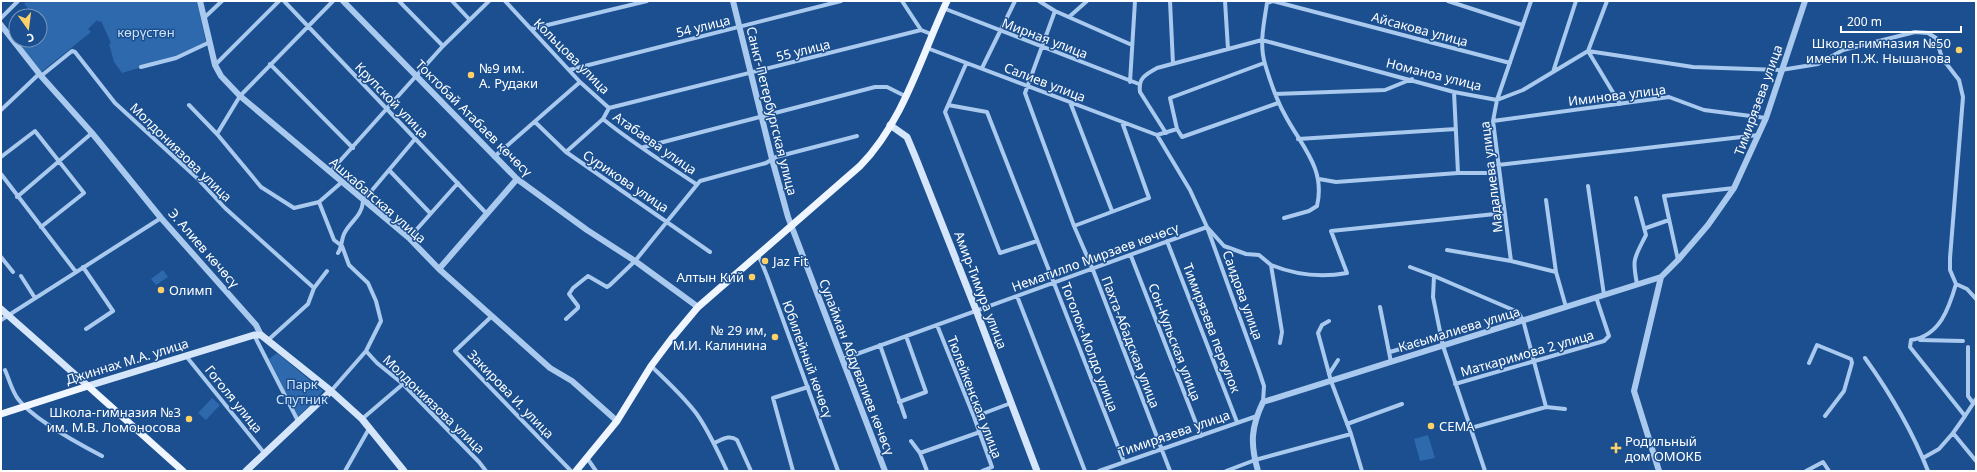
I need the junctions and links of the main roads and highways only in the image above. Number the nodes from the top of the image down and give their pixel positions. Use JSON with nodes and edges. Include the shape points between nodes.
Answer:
{"nodes":[{"id":1,"x":947,"y":1,"type":"edge"},
{"id":2,"x":890,"y":125,"type":"junction"},
{"id":3,"x":1,"y":309,"type":"edge"},
{"id":4,"x":258,"y":335,"type":"joint"},
{"id":5,"x":88,"y":386,"type":"junction"},
{"id":6,"x":331,"y":391,"type":"junction"},
{"id":7,"x":1,"y":414,"type":"edge"},
{"id":8,"x":184,"y":471,"type":"edge"},
{"id":9,"x":246,"y":471,"type":"edge"},
{"id":10,"x":404,"y":471,"type":"edge"},
{"id":11,"x":576,"y":471,"type":"edge"},
{"id":12,"x":1037,"y":471,"type":"edge"}],
"edges":[{"from":1,"to":2,"type":"main road"},
{"from":2,"to":11,"type":"main road","via":[[870,155],[698,307],[652,366],[617,421]]},
{"from":2,"to":12,"type":"main road","name":"Амир-Тимура улица","via":[[906,137],[912,150]]},
{"from":3,"to":5,"type":"main road"},
{"from":4,"to":5,"type":"main road","name":"Джиннах М.А. улица"},
{"from":4,"to":6,"type":"main road","name":"Э. Алиев көчөсү"},
{"from":5,"to":7,"type":"main road","name":"Джиннах М.А. улица"},
{"from":5,"to":8,"type":"main road"},
{"from":6,"to":9,"type":"main road"},
{"from":6,"to":10,"type":"main road","name":"Э. Алиев көчөсү","via":[[370,427]]}]}
